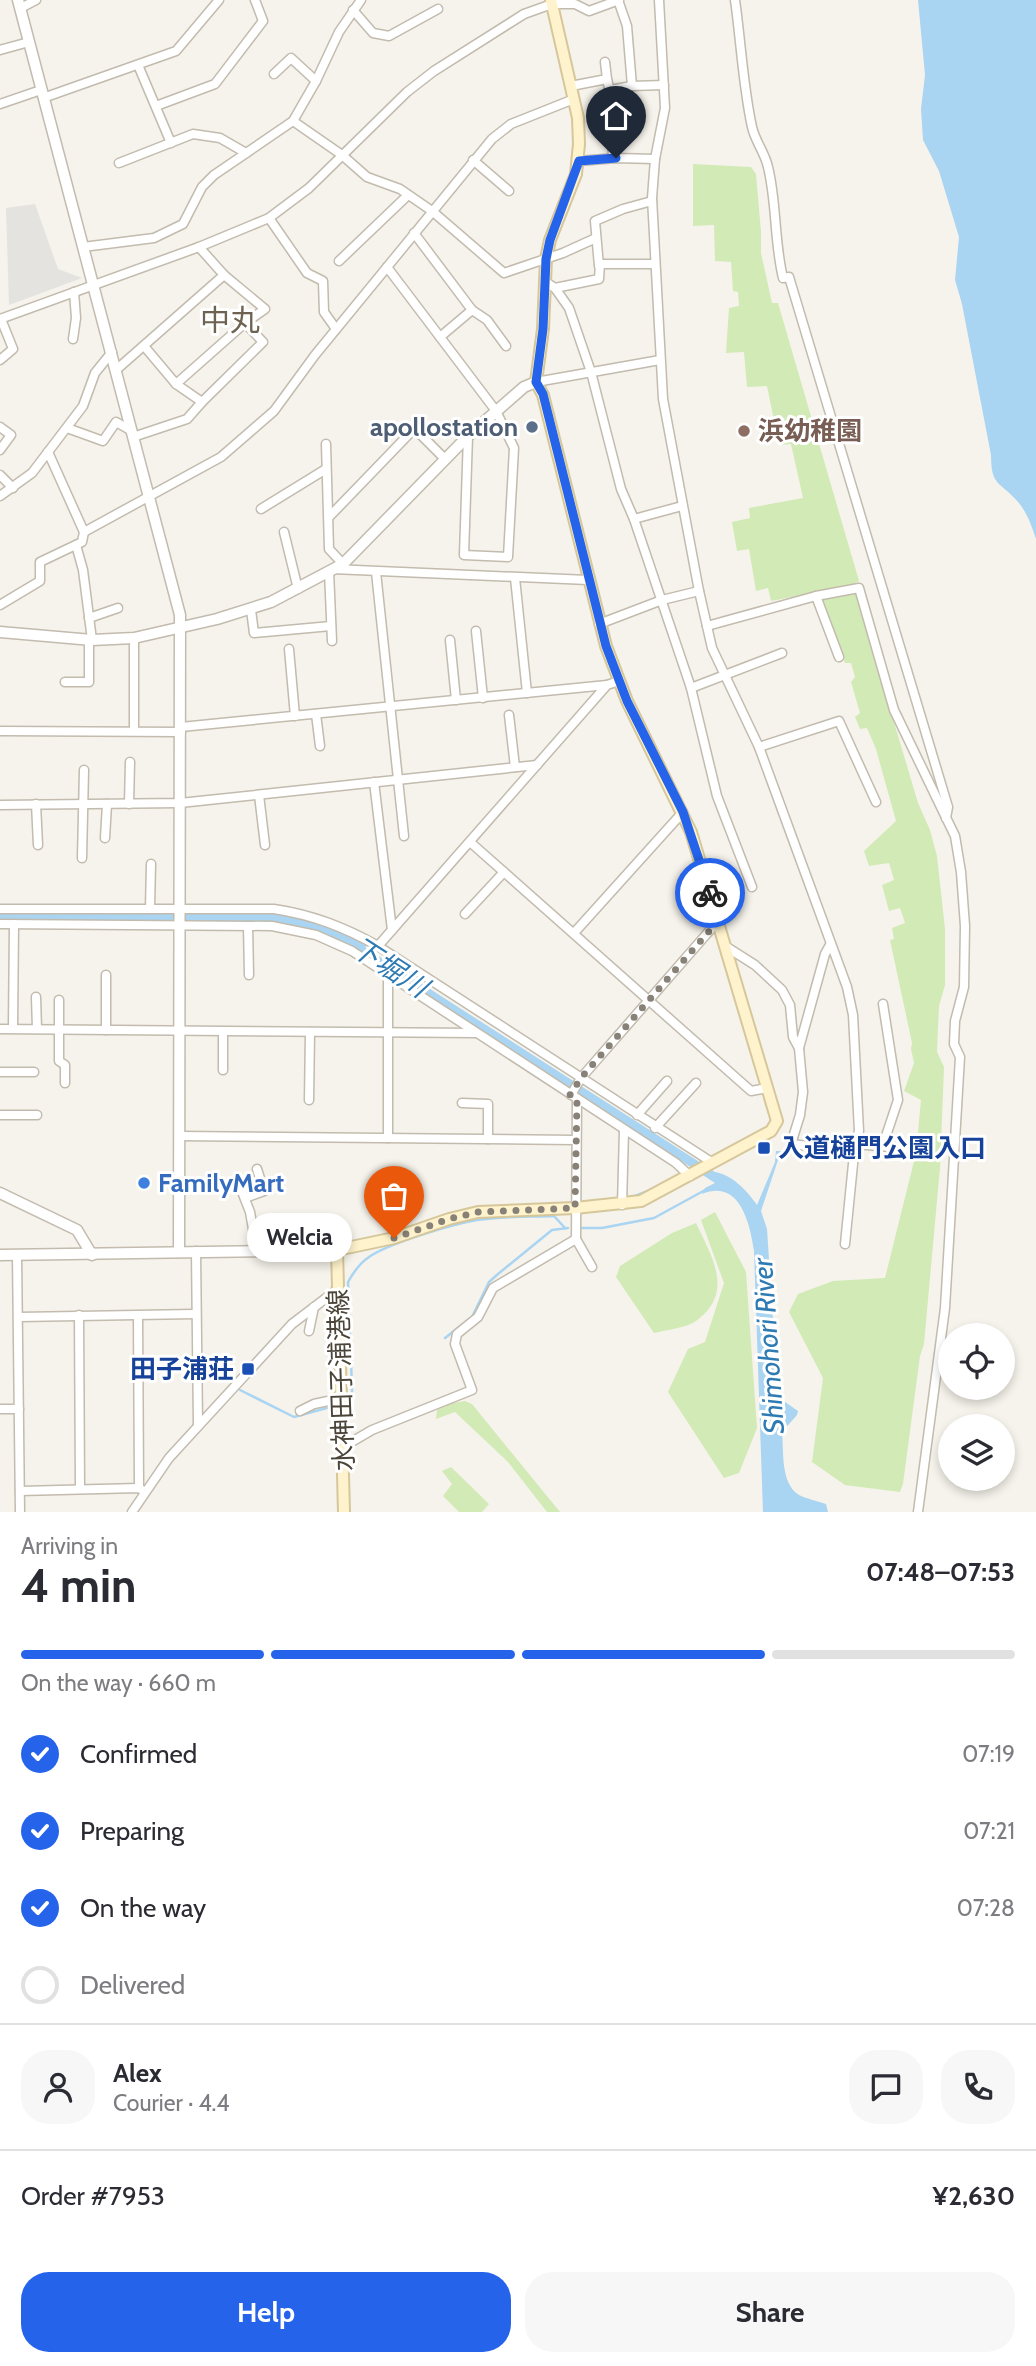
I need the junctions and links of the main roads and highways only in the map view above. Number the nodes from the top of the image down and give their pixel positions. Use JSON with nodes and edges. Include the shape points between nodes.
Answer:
{"nodes":[{"id":1,"x":551,"y":2,"type":"edge"},
{"id":2,"x":344,"y":1512,"type":"edge"}],
"edges":[{"from":1,"to":2,"type":"main road","name":"水神田子浦港線","via":[[578,118],[579,161],[550,240],[550,285],[536,382],[543,394],[599,624],[619,681],[683,812],[776,1121],[771,1131],[654,1196],[622,1205],[464,1214],[394,1238],[337,1250]]}]}
